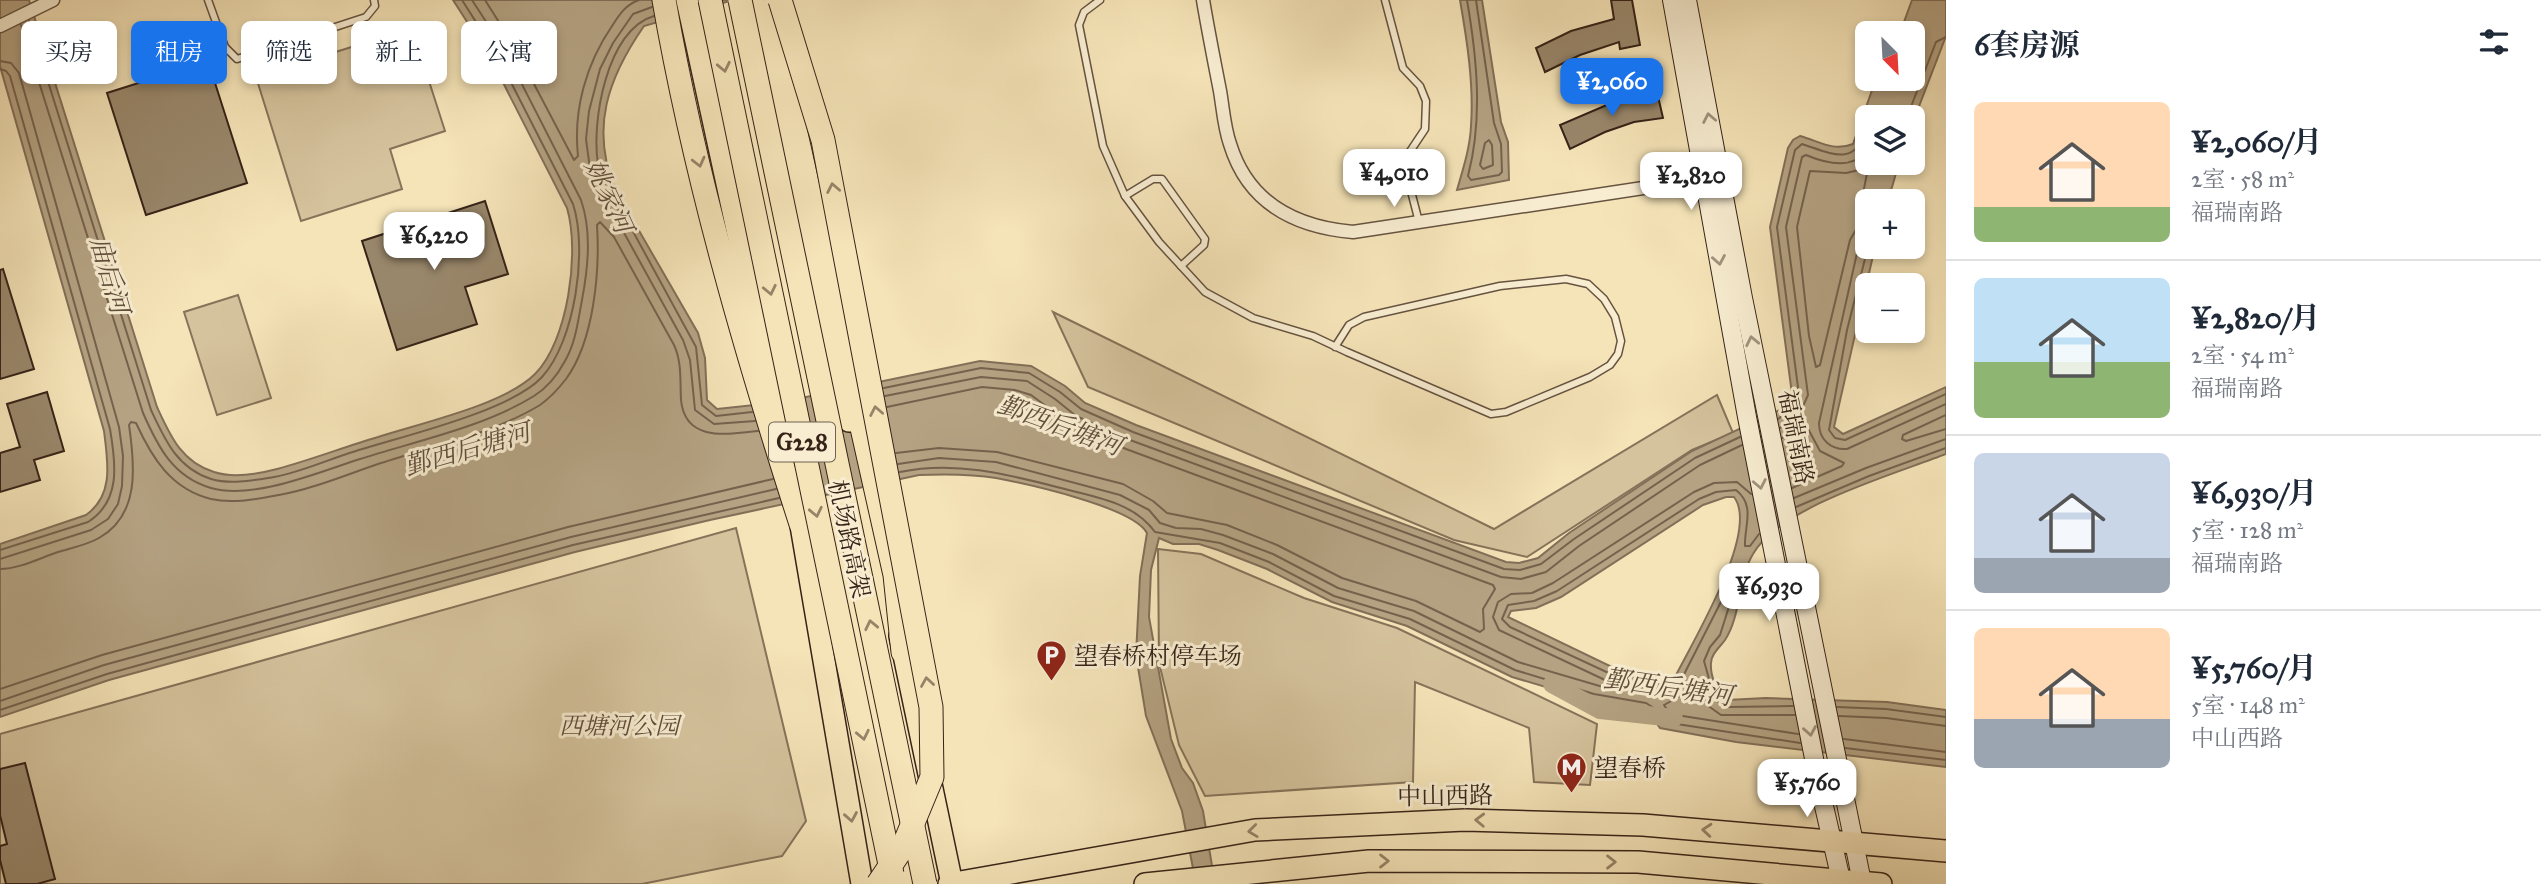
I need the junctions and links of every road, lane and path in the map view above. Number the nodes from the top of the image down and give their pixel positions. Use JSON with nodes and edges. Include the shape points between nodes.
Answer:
{"nodes":[{"id":1,"x":53,"y":0,"type":"edge"},
{"id":2,"x":208,"y":0,"type":"edge"},
{"id":3,"x":374,"y":0,"type":"edge"},
{"id":4,"x":664,"y":0,"type":"edge"},
{"id":5,"x":687,"y":0,"type":"edge"},
{"id":6,"x":710,"y":0,"type":"edge"},
{"id":7,"x":740,"y":0,"type":"edge"},
{"id":8,"x":778,"y":0,"type":"edge"},
{"id":9,"x":1100,"y":0,"type":"edge"},
{"id":10,"x":1203,"y":0,"type":"edge"},
{"id":11,"x":1385,"y":0,"type":"edge"},
{"id":12,"x":1672,"y":0,"type":"edge"},
{"id":13,"x":1687,"y":0,"type":"edge"},
{"id":14,"x":755,"y":10,"type":"edge"},
{"id":15,"x":0,"y":26,"type":"edge"},
{"id":16,"x":1713,"y":178,"type":"junction"},
{"id":17,"x":1125,"y":196,"type":"junction"},
{"id":18,"x":1419,"y":222,"type":"junction"},
{"id":19,"x":1181,"y":266,"type":"junction"},
{"id":20,"x":1335,"y":347,"type":"junction"},
{"id":21,"x":802,"y":528,"type":"junction"},
{"id":22,"x":903,"y":652,"type":"junction"},
{"id":23,"x":1831,"y":841,"type":"junction"},
{"id":24,"x":1854,"y":844,"type":"junction"},
{"id":25,"x":1946,"y":852,"type":"edge"},
{"id":26,"x":1857,"y":883,"type":"edge"},
{"id":27,"x":862,"y":884,"type":"edge"},
{"id":28,"x":878,"y":884,"type":"edge"},
{"id":29,"x":894,"y":884,"type":"edge"},
{"id":30,"x":925,"y":884,"type":"edge"},
{"id":31,"x":951,"y":884,"type":"edge"},
{"id":32,"x":1145,"y":884,"type":"edge"}],
"edges":[{"from":1,"to":15,"type":"street"},
{"from":2,"to":3,"type":"lane","via":[[225,47],[237,59],[366,17]]},
{"from":4,"to":21,"type":"highway","one_way":true,"via":[[677,74],[750,364]]},
{"from":5,"to":21,"type":"main road"},
{"from":6,"to":29,"type":"highway","name":"机场路高架","number":"G228","one_way":true,"bridge":true},
{"from":30,"to":7,"type":"highway","name":"机场路高架","number":"G228","one_way":true,"bridge":true},
{"from":8,"to":22,"type":"highway","via":[[780,62],[895,575]]},
{"from":28,"to":8,"type":"highway","one_way":true,"bridge":true,"via":[[903,847],[932,777],[931,707],[823,139]]},
{"from":9,"to":17,"type":"lane","via":[[1084,12],[1079,25],[1103,146]]},
{"from":10,"to":18,"type":"street","via":[[1230,145],[1251,185],[1273,208],[1323,230],[1353,232]]},
{"from":11,"to":18,"type":"lane","via":[[1403,68],[1420,86],[1426,101],[1425,129],[1405,169]]},
{"from":12,"to":16,"type":"street","name":"福瑞南路"},
{"from":16,"to":13,"type":"street","name":"福瑞南路","one_way":true},
{"from":14,"to":22,"type":"main road"},
{"from":16,"to":18,"type":"street"},
{"from":16,"to":23,"type":"street","name":"福瑞南路","one_way":true,"via":[[1747,417]]},
{"from":24,"to":16,"type":"street","name":"福瑞南路","one_way":true,"via":[[1766,408]]},
{"from":17,"to":19,"type":"lane"},
{"from":17,"to":19,"type":"lane","via":[[1153,179],[1162,179],[1205,239],[1204,246]]},
{"from":19,"to":20,"type":"lane","via":[[1205,292],[1253,318]]},
{"from":20,"to":20,"type":"lane","via":[[1491,415],[1590,377],[1610,365],[1621,341],[1604,299],[1588,285],[1566,279],[1500,286],[1364,317],[1349,325]]},
{"from":21,"to":27,"type":"main road","one_way":true},
{"from":22,"to":31,"type":"main road"},
{"from":23,"to":24,"type":"main road","name":"中山西路"},
{"from":23,"to":26,"type":"street"},
{"from":23,"to":31,"type":"main road","name":"中山西路","one_way":true,"via":[[1643,825],[1465,820],[1255,830]]},
{"from":24,"to":25,"type":"main road","name":"中山西路"},
{"from":24,"to":26,"type":"street","name":"福瑞南路"},
{"from":32,"to":26,"type":"main road","one_way":true,"via":[[1368,861],[1638,862]]}]}
